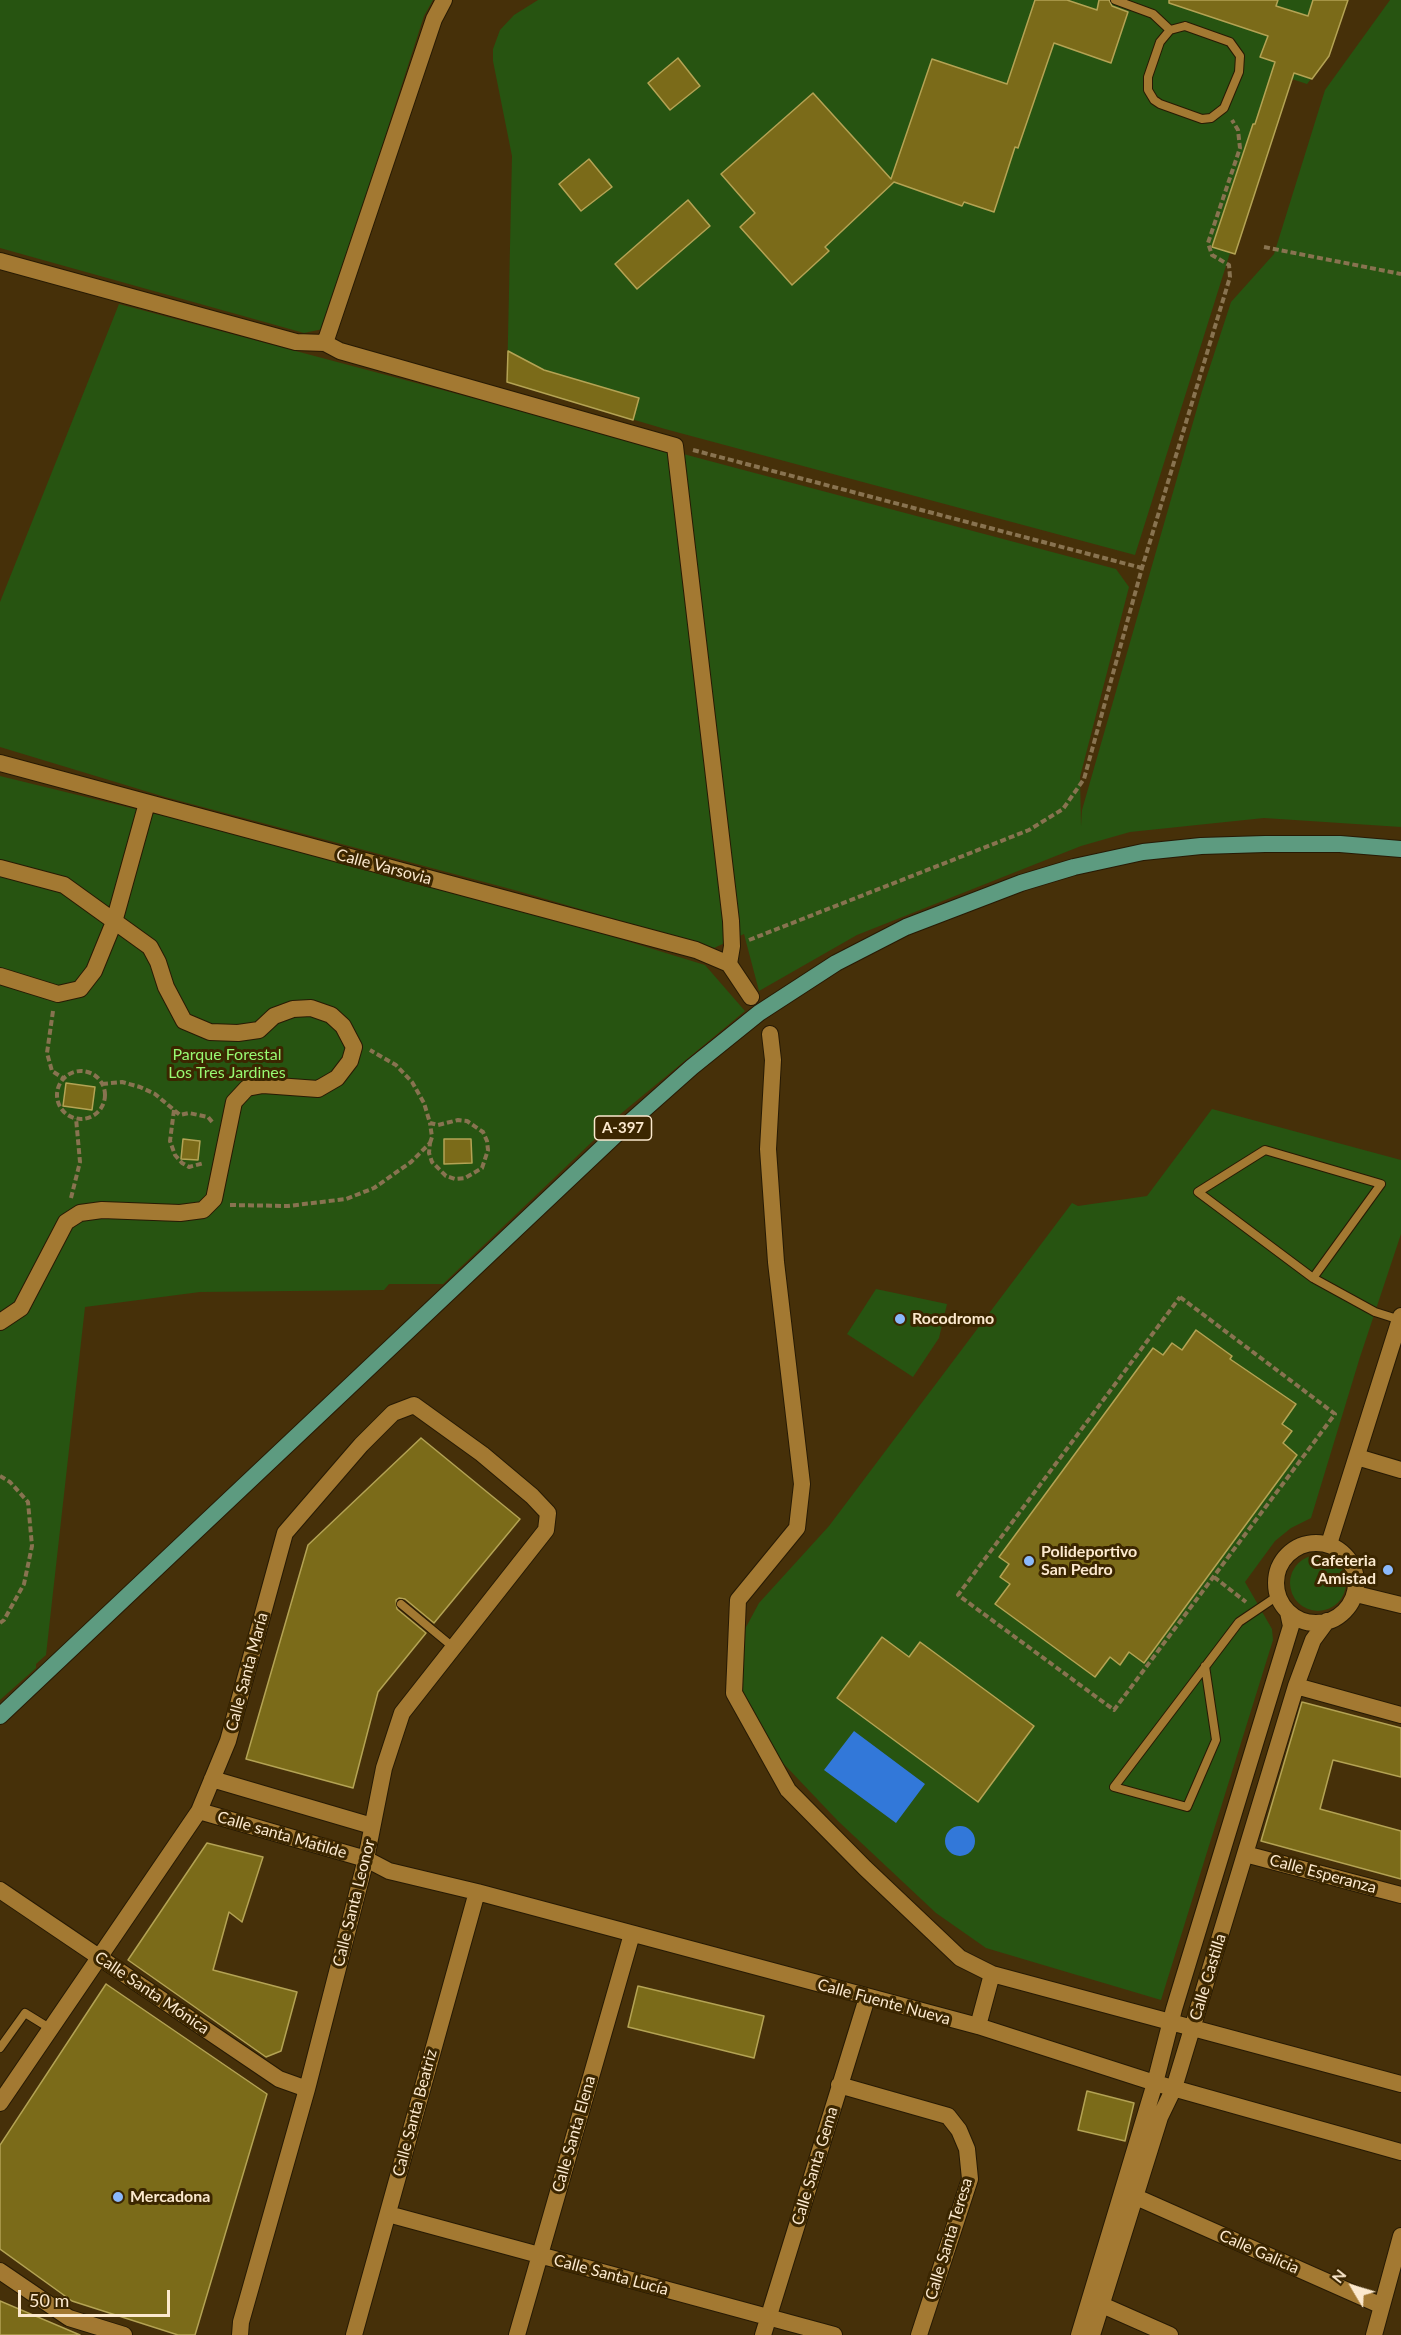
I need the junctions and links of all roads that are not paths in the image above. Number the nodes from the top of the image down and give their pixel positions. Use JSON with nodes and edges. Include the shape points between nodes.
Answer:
{"nodes":[{"id":1,"x":444,"y":0,"type":"edge"},
{"id":2,"x":1115,"y":0,"type":"edge"},
{"id":3,"x":1170,"y":30,"type":"junction"},
{"id":4,"x":0,"y":261,"type":"edge"},
{"id":5,"x":325,"y":343,"type":"junction"},
{"id":6,"x":0,"y":764,"type":"edge"},
{"id":7,"x":147,"y":803,"type":"junction"},
{"id":8,"x":1401,"y":849,"type":"edge"},
{"id":9,"x":0,"y":868,"type":"edge"},
{"id":10,"x":114,"y":922,"type":"junction"},
{"id":11,"x":729,"y":964,"type":"junction"},
{"id":12,"x":0,"y":976,"type":"edge"},
{"id":13,"x":751,"y":997,"type":"dead end"},
{"id":14,"x":770,"y":1034,"type":"dead end"},
{"id":15,"x":1313,"y":1278,"type":"junction"},
{"id":16,"x":1401,"y":1319,"type":"edge"},
{"id":17,"x":0,"y":1322,"type":"edge"},
{"id":18,"x":1357,"y":1457,"type":"junction"},
{"id":19,"x":1401,"y":1470,"type":"edge"},
{"id":20,"x":548,"y":1512,"type":"joint"},
{"id":21,"x":1329,"y":1544,"type":"junction"},
{"id":22,"x":1277,"y":1591,"type":"junction"},
{"id":23,"x":1356,"y":1594,"type":"junction"},
{"id":24,"x":401,"y":1604,"type":"dead end"},
{"id":25,"x":1401,"y":1605,"type":"edge"},
{"id":26,"x":1288,"y":1612,"type":"junction"},
{"id":27,"x":1327,"y":1621,"type":"junction"},
{"id":28,"x":453,"y":1647,"type":"junction"},
{"id":29,"x":1205,"y":1666,"type":"junction"},
{"id":30,"x":1296,"y":1686,"type":"junction"},
{"id":31,"x":1401,"y":1715,"type":"edge"},
{"id":32,"x":0,"y":1716,"type":"edge"},
{"id":33,"x":212,"y":1779,"type":"junction"},
{"id":34,"x":199,"y":1811,"type":"junction"},
{"id":35,"x":372,"y":1826,"type":"junction"},
{"id":36,"x":1245,"y":1854,"type":"junction"},
{"id":37,"x":366,"y":1859,"type":"junction"},
{"id":38,"x":0,"y":1890,"type":"edge"},
{"id":39,"x":477,"y":1892,"type":"junction"},
{"id":40,"x":1401,"y":1895,"type":"edge"},
{"id":41,"x":632,"y":1934,"type":"junction"},
{"id":42,"x":100,"y":1957,"type":"junction"},
{"id":43,"x":992,"y":1974,"type":"junction"},
{"id":44,"x":867,"y":1998,"type":"junction"},
{"id":45,"x":1172,"y":2023,"type":"junction"},
{"id":46,"x":978,"y":2026,"type":"junction"},
{"id":47,"x":1192,"y":2028,"type":"junction"},
{"id":48,"x":51,"y":2029,"type":"junction"},
{"id":49,"x":0,"y":2048,"type":"edge"},
{"id":50,"x":1155,"y":2083,"type":"junction"},
{"id":51,"x":1401,"y":2084,"type":"edge"},
{"id":52,"x":839,"y":2085,"type":"junction"},
{"id":53,"x":1174,"y":2088,"type":"junction"},
{"id":54,"x":307,"y":2089,"type":"junction"},
{"id":55,"x":0,"y":2103,"type":"edge"},
{"id":56,"x":1401,"y":2152,"type":"edge"},
{"id":57,"x":1136,"y":2197,"type":"junction"},
{"id":58,"x":388,"y":2214,"type":"junction"},
{"id":59,"x":1401,"y":2236,"type":"edge"},
{"id":60,"x":538,"y":2256,"type":"junction"},
{"id":61,"x":0,"y":2271,"type":"edge"},
{"id":62,"x":1102,"y":2305,"type":"junction"},
{"id":63,"x":1382,"y":2307,"type":"junction"},
{"id":64,"x":769,"y":2317,"type":"junction"},
{"id":65,"x":124,"y":2335,"type":"edge"},
{"id":66,"x":240,"y":2335,"type":"edge"},
{"id":67,"x":354,"y":2335,"type":"edge"},
{"id":68,"x":517,"y":2335,"type":"edge"},
{"id":69,"x":763,"y":2335,"type":"edge"},
{"id":70,"x":834,"y":2335,"type":"edge"},
{"id":71,"x":919,"y":2335,"type":"edge"},
{"id":72,"x":1079,"y":2335,"type":"edge"},
{"id":73,"x":1092,"y":2335,"type":"edge"},
{"id":74,"x":1170,"y":2335,"type":"edge"},
{"id":75,"x":1374,"y":2335,"type":"edge"}],
"edges":[{"from":1,"to":5,"type":"street"},
{"from":2,"to":3,"type":"lane","via":[[1153,14]]},
{"from":3,"to":3,"type":"lane","via":[[1192,27],[1223,38],[1240,56],[1239,72],[1224,108],[1210,118],[1202,119],[1160,104],[1150,95],[1148,76],[1160,42]]},
{"from":4,"to":5,"type":"street","via":[[296,342]]},
{"from":5,"to":11,"type":"street","via":[[340,351],[675,446],[729,897]]},
{"from":6,"to":7,"type":"street","name":"Calle Varsovia"},
{"from":7,"to":10,"type":"street"},
{"from":7,"to":11,"type":"street","name":"Calle Varsovia","via":[[685,947]]},
{"from":8,"to":32,"type":"main road","number":"A-397","via":[[1265,844],[1143,852],[1021,883],[906,927],[836,963],[759,1013],[621,1130]]},
{"from":9,"to":10,"type":"street","via":[[64,885]]},
{"from":10,"to":12,"type":"street","via":[[93,971],[80,989],[58,994]]},
{"from":10,"to":17,"type":"street","via":[[150,947],[184,1021],[210,1032],[238,1033],[259,1030],[274,1017],[293,1009],[311,1008],[331,1015],[343,1026],[354,1047],[350,1061],[337,1078],[318,1089],[263,1085],[247,1088],[234,1102],[220,1178],[212,1202],[203,1210],[102,1210],[80,1213],[66,1222],[21,1308]]},
{"from":11,"to":13,"type":"street"},
{"from":14,"to":43,"type":"street","via":[[773,1060],[768,1149],[776,1262],[802,1484],[797,1528],[738,1600],[734,1693],[788,1790],[960,1958]]},
{"from":15,"to":15,"type":"lane","via":[[1381,1184],[1265,1150],[1198,1192]]},
{"from":15,"to":16,"type":"lane","via":[[1375,1312]]},
{"from":16,"to":18,"type":"street"},
{"from":18,"to":19,"type":"street"},
{"from":18,"to":21,"type":"street"},
{"from":20,"to":28,"type":"street","name":"Calle Santa Leonor","via":[[546,1530]]},
{"from":20,"to":33,"type":"street","name":"Calle Santa María","via":[[482,1454],[414,1405],[393,1413],[285,1533],[228,1741]]},
{"from":21,"to":22,"type":"street","via":[[1315,1543],[1294,1550],[1284,1559],[1278,1571]]},
{"from":21,"to":23,"type":"street","via":[[1351,1565],[1357,1578]]},
{"from":22,"to":26,"type":"street"},
{"from":22,"to":29,"type":"lane","via":[[1239,1622]]},
{"from":23,"to":25,"type":"street"},
{"from":23,"to":27,"type":"street","via":[[1340,1615]]},
{"from":24,"to":28,"type":"lane"},
{"from":26,"to":27,"type":"street","via":[[1303,1622]]},
{"from":26,"to":45,"type":"street","via":[[1291,1626]]},
{"from":27,"to":30,"type":"street","name":"Calle Castilla","via":[[1313,1640]]},
{"from":28,"to":35,"type":"street","name":"Calle Santa Leonor","via":[[402,1713],[384,1768]]},
{"from":29,"to":29,"type":"lane","via":[[1216,1740],[1187,1807],[1114,1787]]},
{"from":30,"to":31,"type":"street"},
{"from":30,"to":36,"type":"street","name":"Calle Castilla"},
{"from":33,"to":34,"type":"street","name":"Calle Santa María"},
{"from":33,"to":35,"type":"street","name":"Calle santa Matilde"},
{"from":34,"to":37,"type":"street","name":"Calle santa Matilde"},
{"from":34,"to":42,"type":"street","name":"Calle Santa María"},
{"from":35,"to":37,"type":"street","name":"Calle Santa Leonor"},
{"from":36,"to":40,"type":"street","name":"Calle Esperanza"},
{"from":36,"to":47,"type":"street","name":"Calle Castilla"},
{"from":37,"to":39,"type":"street","name":"Calle Fuente Nueva","via":[[389,1871]]},
{"from":37,"to":54,"type":"street","name":"Calle Santa Leonor"},
{"from":38,"to":42,"type":"street","name":"Calle Santa Mónica"},
{"from":39,"to":41,"type":"street","name":"Calle Fuente Nueva"},
{"from":39,"to":58,"type":"street","name":"Calle Santa Beatriz"},
{"from":41,"to":44,"type":"street","name":"Calle Fuente Nueva"},
{"from":41,"to":60,"type":"street","name":"Calle Santa Elena"},
{"from":42,"to":48,"type":"street","name":"Calle Santa María"},
{"from":42,"to":54,"type":"street","name":"Calle Santa Mónica","via":[[279,2079]]},
{"from":43,"to":45,"type":"street"},
{"from":43,"to":46,"type":"street"},
{"from":44,"to":46,"type":"street","name":"Calle Fuente Nueva"},
{"from":44,"to":52,"type":"street","name":"Calle Santa Gema"},
{"from":45,"to":47,"type":"street"},
{"from":45,"to":50,"type":"street"},
{"from":46,"to":50,"type":"street","name":"Calle Fuente Nueva"},
{"from":47,"to":51,"type":"street"},
{"from":47,"to":53,"type":"street","name":"Calle Castilla"},
{"from":48,"to":49,"type":"lane","via":[[25,2013]]},
{"from":48,"to":55,"type":"street","name":"Calle Santa María"},
{"from":50,"to":53,"type":"street","name":"Calle Fuente Nueva"},
{"from":50,"to":72,"type":"street"},
{"from":52,"to":64,"type":"street","name":"Calle Santa Gema"},
{"from":52,"to":71,"type":"street","name":"Calle Santa Teresa","via":[[948,2116],[967,2149],[970,2180]]},
{"from":53,"to":56,"type":"street","name":"Calle Fuente Nueva"},
{"from":53,"to":57,"type":"street","name":"Calle Castilla","via":[[1160,2117]]},
{"from":54,"to":66,"type":"street","name":"Calle Santa Leonor"},
{"from":57,"to":62,"type":"street","name":"Calle Castilla"},
{"from":57,"to":63,"type":"street","name":"Calle Galicia"},
{"from":58,"to":60,"type":"street","name":"Calle Santa Lucía"},
{"from":58,"to":67,"type":"street","name":"Calle Santa Beatriz"},
{"from":59,"to":63,"type":"street"},
{"from":60,"to":64,"type":"street","name":"Calle Santa Lucía"},
{"from":60,"to":68,"type":"street","name":"Calle Santa Elena"},
{"from":61,"to":65,"type":"street","via":[[69,2318]]},
{"from":62,"to":73,"type":"street","name":"Calle Castilla"},
{"from":62,"to":74,"type":"street"},
{"from":63,"to":75,"type":"street"},
{"from":64,"to":69,"type":"street","name":"Calle Santa Gema"},
{"from":64,"to":70,"type":"street","name":"Calle Santa Lucía"}]}
